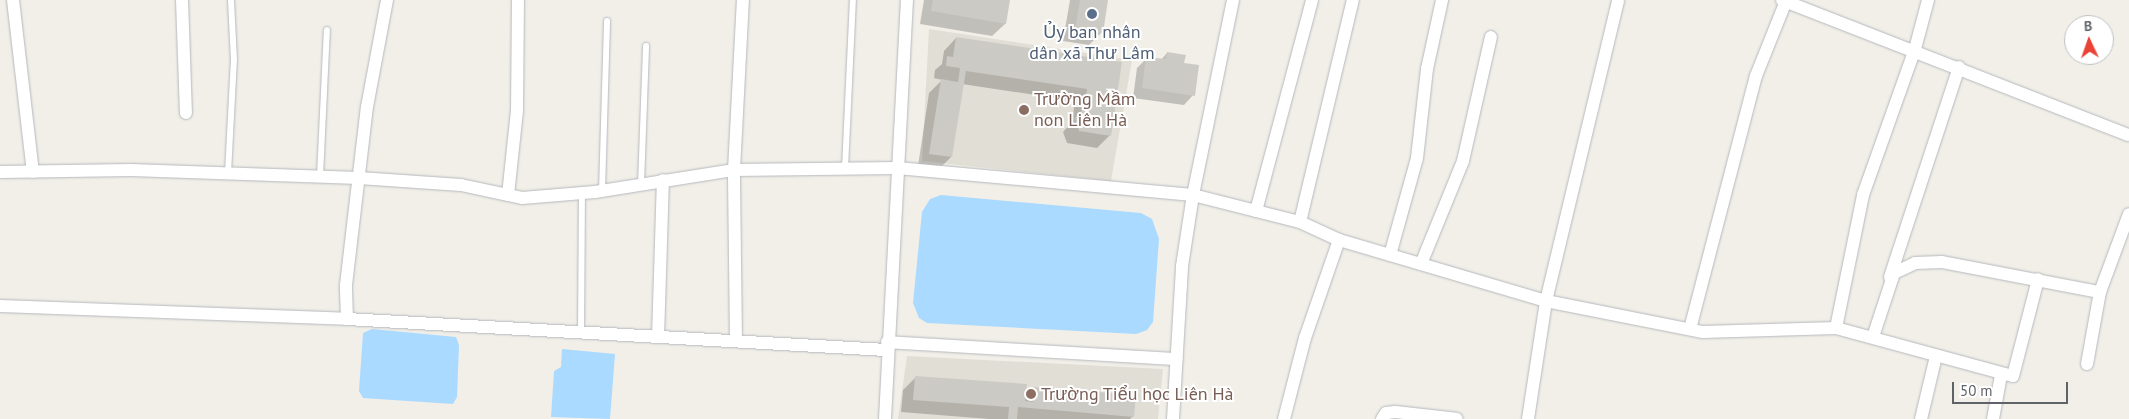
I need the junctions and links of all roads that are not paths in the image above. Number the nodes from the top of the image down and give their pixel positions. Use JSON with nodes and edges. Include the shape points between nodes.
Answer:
{"nodes":[{"id":1,"x":13,"y":0,"type":"edge"},
{"id":2,"x":182,"y":0,"type":"edge"},
{"id":3,"x":231,"y":0,"type":"edge"},
{"id":4,"x":387,"y":0,"type":"edge"},
{"id":5,"x":518,"y":0,"type":"edge"},
{"id":6,"x":743,"y":0,"type":"edge"},
{"id":7,"x":853,"y":0,"type":"edge"},
{"id":8,"x":907,"y":0,"type":"edge"},
{"id":9,"x":1233,"y":0,"type":"edge"},
{"id":10,"x":1312,"y":0,"type":"edge"},
{"id":11,"x":1353,"y":0,"type":"edge"},
{"id":12,"x":1442,"y":0,"type":"edge"},
{"id":13,"x":1618,"y":0,"type":"edge"},
{"id":14,"x":1928,"y":0,"type":"edge"},
{"id":15,"x":1784,"y":1,"type":"edge"},
{"id":16,"x":607,"y":21,"type":"dead end"},
{"id":17,"x":327,"y":30,"type":"dead end"},
{"id":18,"x":1491,"y":37,"type":"dead end"},
{"id":19,"x":646,"y":46,"type":"dead end"},
{"id":20,"x":1915,"y":50,"type":"junction"},
{"id":21,"x":1959,"y":67,"type":"junction"},
{"id":22,"x":186,"y":113,"type":"dead end"},
{"id":23,"x":2129,"y":134,"type":"edge"},
{"id":24,"x":845,"y":168,"type":"junction"},
{"id":25,"x":897,"y":168,"type":"junction"},
{"id":26,"x":734,"y":170,"type":"junction"},
{"id":27,"x":0,"y":172,"type":"edge"},
{"id":28,"x":32,"y":172,"type":"junction"},
{"id":29,"x":228,"y":173,"type":"junction"},
{"id":30,"x":320,"y":176,"type":"junction"},
{"id":31,"x":359,"y":178,"type":"junction"},
{"id":32,"x":663,"y":180,"type":"junction"},
{"id":33,"x":641,"y":184,"type":"junction"},
{"id":34,"x":602,"y":191,"type":"junction"},
{"id":35,"x":582,"y":193,"type":"junction"},
{"id":36,"x":508,"y":195,"type":"junction"},
{"id":37,"x":1193,"y":195,"type":"junction"},
{"id":38,"x":1256,"y":211,"type":"junction"},
{"id":39,"x":2129,"y":214,"type":"edge"},
{"id":40,"x":1300,"y":222,"type":"junction"},
{"id":41,"x":1339,"y":240,"type":"junction"},
{"id":42,"x":1390,"y":255,"type":"junction"},
{"id":43,"x":1421,"y":264,"type":"junction"},
{"id":44,"x":2038,"y":279,"type":"junction"},
{"id":45,"x":1889,"y":282,"type":"junction"},
{"id":46,"x":2100,"y":292,"type":"junction"},
{"id":47,"x":1546,"y":301,"type":"junction"},
{"id":48,"x":0,"y":306,"type":"edge"},
{"id":49,"x":347,"y":319,"type":"junction"},
{"id":50,"x":1836,"y":328,"type":"junction"},
{"id":51,"x":1690,"y":330,"type":"junction"},
{"id":52,"x":581,"y":333,"type":"junction"},
{"id":53,"x":658,"y":337,"type":"junction"},
{"id":54,"x":1873,"y":337,"type":"junction"},
{"id":55,"x":736,"y":341,"type":"junction"},
{"id":56,"x":887,"y":346,"type":"junction"},
{"id":57,"x":1936,"y":356,"type":"junction"},
{"id":58,"x":1177,"y":359,"type":"junction"},
{"id":59,"x":2087,"y":364,"type":"dead end"},
{"id":60,"x":2001,"y":374,"type":"junction"},
{"id":61,"x":885,"y":419,"type":"edge"},
{"id":62,"x":1173,"y":419,"type":"edge"},
{"id":63,"x":1284,"y":419,"type":"edge"},
{"id":64,"x":1382,"y":419,"type":"edge"},
{"id":65,"x":1457,"y":419,"type":"edge"},
{"id":66,"x":1528,"y":419,"type":"edge"},
{"id":67,"x":1922,"y":419,"type":"edge"},
{"id":68,"x":1993,"y":419,"type":"edge"}],
"edges":[{"from":1,"to":28,"type":"street"},
{"from":2,"to":22,"type":"street"},
{"from":3,"to":29,"type":"lane","via":[[234,60]]},
{"from":4,"to":31,"type":"street","via":[[367,107]]},
{"from":5,"to":36,"type":"street","via":[[517,111]]},
{"from":6,"to":26,"type":"street"},
{"from":7,"to":24,"type":"lane"},
{"from":8,"to":25,"type":"street"},
{"from":9,"to":37,"type":"street"},
{"from":10,"to":38,"type":"street"},
{"from":11,"to":40,"type":"street"},
{"from":12,"to":42,"type":"street","via":[[1427,69],[1417,158]]},
{"from":13,"to":47,"type":"street"},
{"from":14,"to":20,"type":"street"},
{"from":15,"to":20,"type":"street"},
{"from":15,"to":51,"type":"street","via":[[1756,76]]},
{"from":16,"to":34,"type":"lane"},
{"from":17,"to":30,"type":"lane"},
{"from":18,"to":43,"type":"street","via":[[1463,161]]},
{"from":19,"to":33,"type":"lane"},
{"from":20,"to":21,"type":"street"},
{"from":20,"to":50,"type":"street","via":[[1863,195]]},
{"from":21,"to":23,"type":"street"},
{"from":21,"to":45,"type":"street"},
{"from":24,"to":25,"type":"street"},
{"from":24,"to":26,"type":"street"},
{"from":25,"to":37,"type":"street"},
{"from":25,"to":56,"type":"street"},
{"from":26,"to":32,"type":"street"},
{"from":26,"to":55,"type":"street"},
{"from":27,"to":28,"type":"street"},
{"from":28,"to":29,"type":"street","via":[[131,170]]},
{"from":29,"to":30,"type":"street"},
{"from":30,"to":31,"type":"street"},
{"from":31,"to":36,"type":"street","via":[[461,185]]},
{"from":31,"to":49,"type":"street","via":[[346,285]]},
{"from":32,"to":33,"type":"street"},
{"from":32,"to":53,"type":"street"},
{"from":33,"to":34,"type":"street"},
{"from":34,"to":35,"type":"street"},
{"from":35,"to":36,"type":"street","via":[[522,198]]},
{"from":35,"to":52,"type":"lane"},
{"from":37,"to":38,"type":"street"},
{"from":37,"to":58,"type":"street","via":[[1182,266]]},
{"from":38,"to":40,"type":"street"},
{"from":39,"to":46,"type":"street"},
{"from":40,"to":41,"type":"street"},
{"from":41,"to":42,"type":"street"},
{"from":41,"to":63,"type":"street","via":[[1305,338]]},
{"from":42,"to":43,"type":"street"},
{"from":43,"to":47,"type":"street"},
{"from":44,"to":45,"type":"street","via":[[1928,262],[1903,266]]},
{"from":44,"to":46,"type":"street"},
{"from":44,"to":60,"type":"street","via":[[2013,376]]},
{"from":45,"to":54,"type":"street"},
{"from":46,"to":59,"type":"street"},
{"from":47,"to":51,"type":"street"},
{"from":47,"to":66,"type":"street"},
{"from":48,"to":49,"type":"street"},
{"from":49,"to":52,"type":"street"},
{"from":50,"to":51,"type":"street","via":[[1736,333]]},
{"from":50,"to":54,"type":"street"},
{"from":52,"to":53,"type":"street"},
{"from":53,"to":55,"type":"street"},
{"from":54,"to":57,"type":"street"},
{"from":55,"to":56,"type":"street"},
{"from":56,"to":58,"type":"street"},
{"from":56,"to":61,"type":"street"},
{"from":57,"to":60,"type":"street"},
{"from":57,"to":67,"type":"street"},
{"from":58,"to":62,"type":"street"},
{"from":60,"to":68,"type":"street"},
{"from":64,"to":65,"type":"street","via":[[1386,414],[1395,412]]}]}
